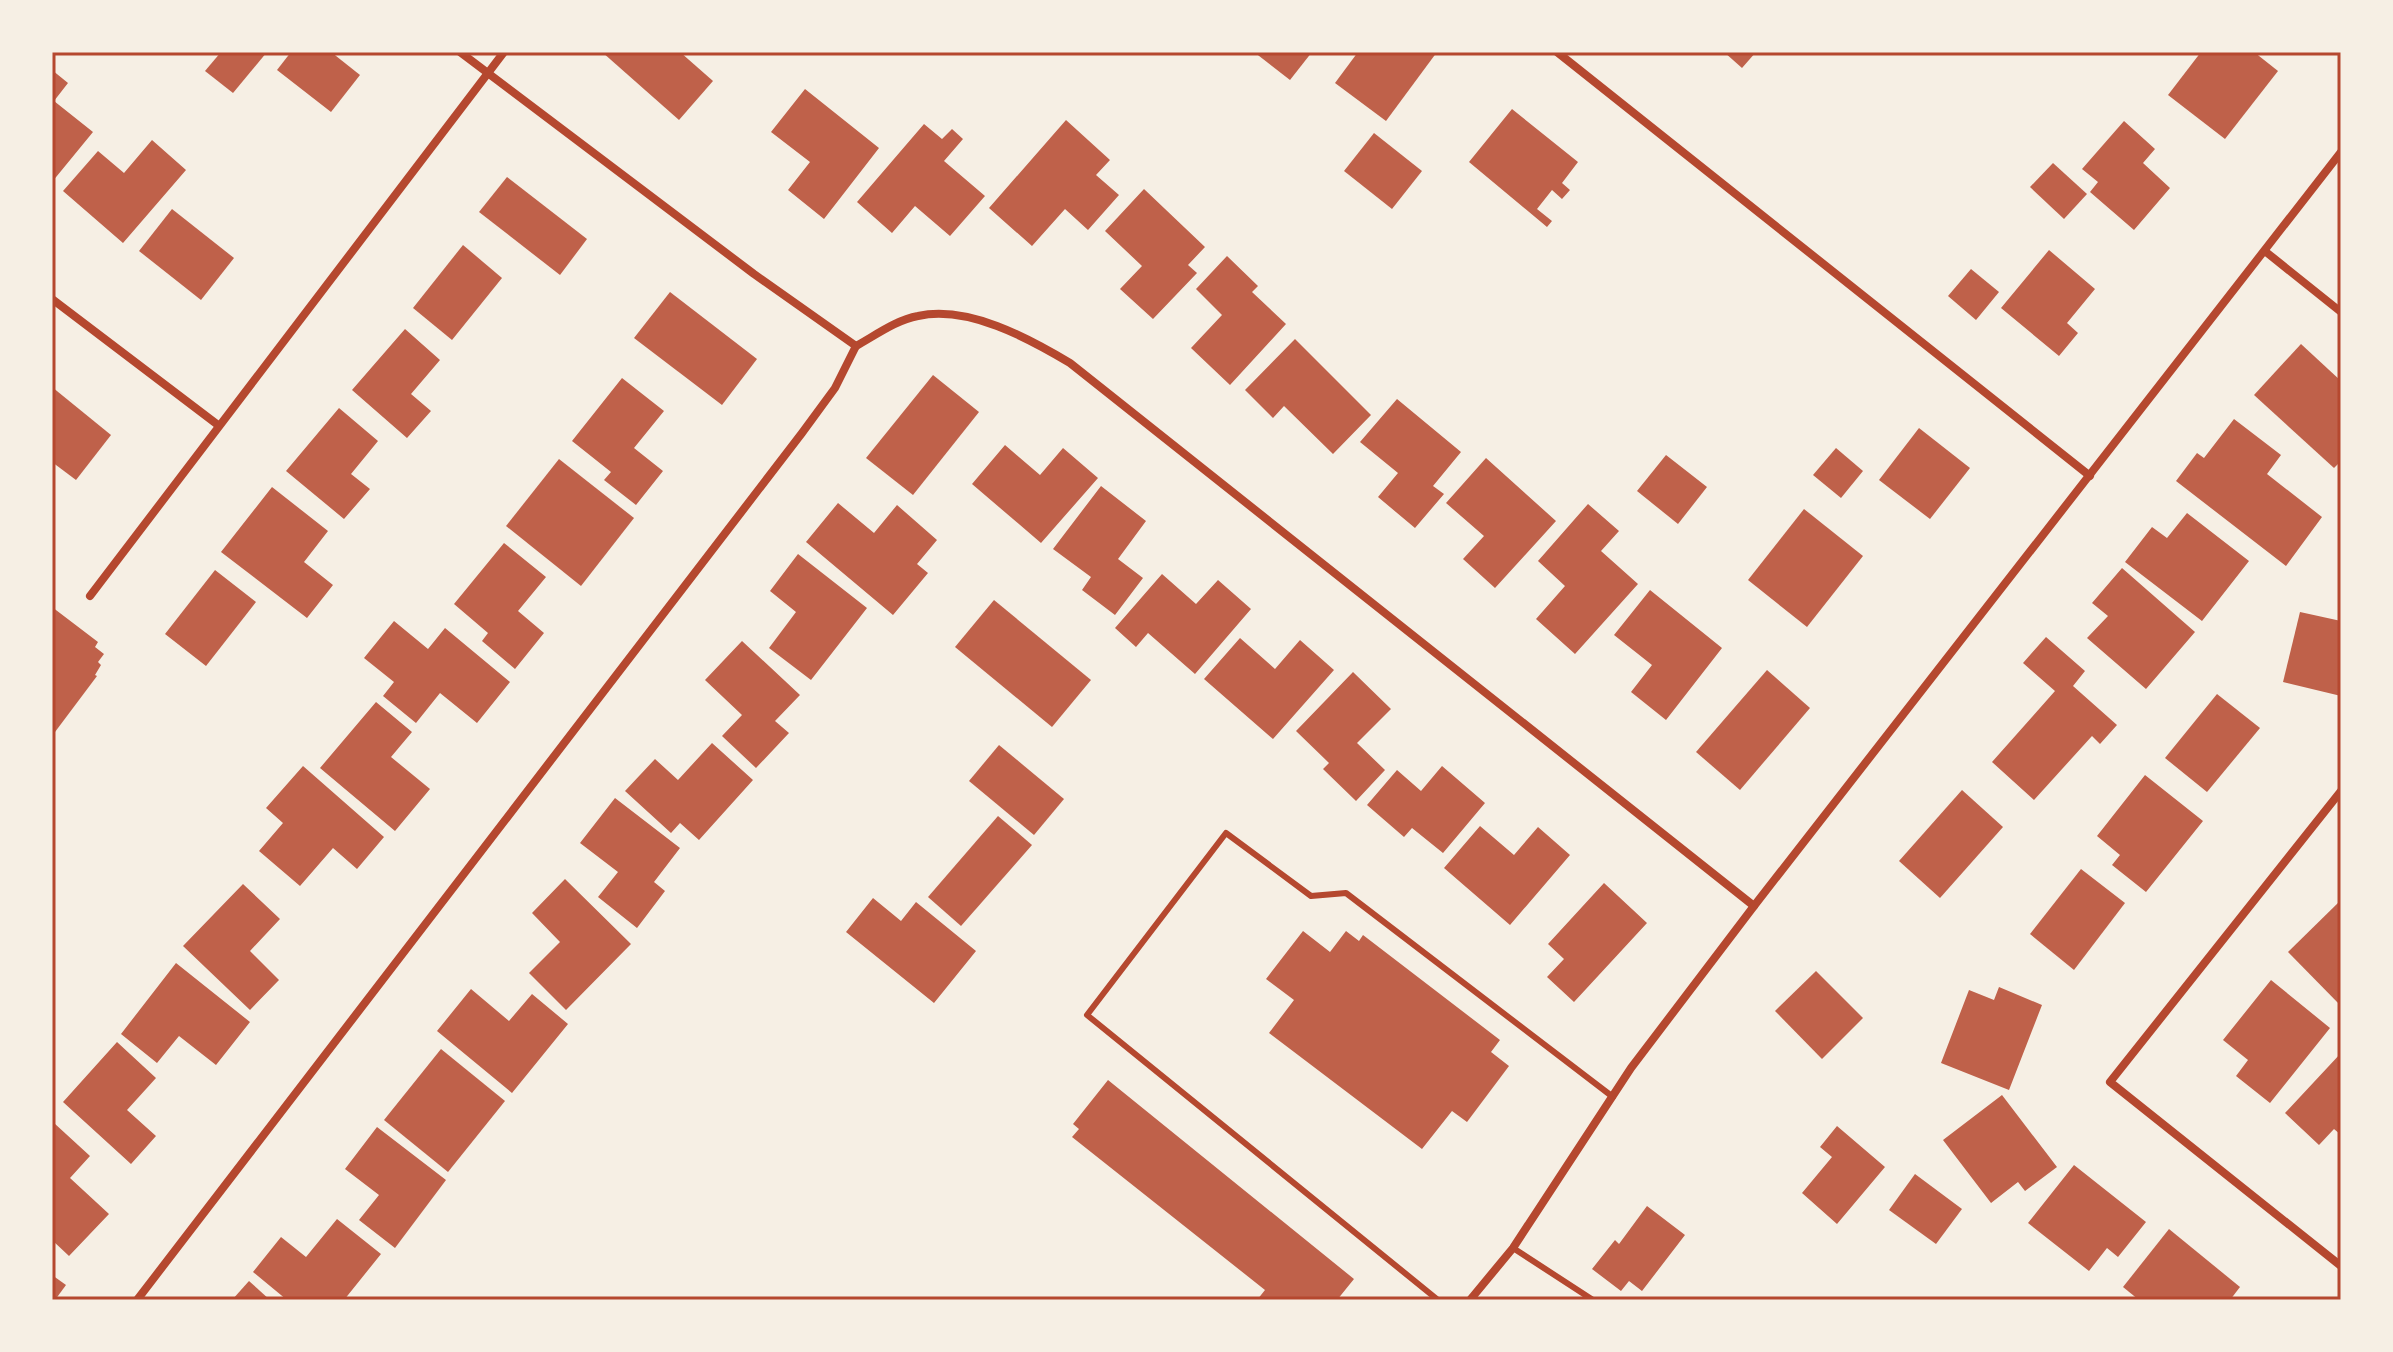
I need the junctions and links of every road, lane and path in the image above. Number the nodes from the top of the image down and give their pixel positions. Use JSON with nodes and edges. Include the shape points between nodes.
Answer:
{"nodes":[{"id":1,"x":460,"y":52,"type":"edge"},
{"id":2,"x":504,"y":52,"type":"edge"},
{"id":3,"x":1557,"y":52,"type":"edge"},
{"id":4,"x":488,"y":73,"type":"junction"},
{"id":5,"x":2341,"y":152,"type":"edge"},
{"id":6,"x":2266,"y":252,"type":"junction"},
{"id":7,"x":52,"y":299,"type":"edge"},
{"id":8,"x":2341,"y":312,"type":"edge"},
{"id":9,"x":856,"y":346,"type":"junction"},
{"id":10,"x":218,"y":425,"type":"junction"},
{"id":11,"x":2090,"y":476,"type":"junction"},
{"id":12,"x":90,"y":596,"type":"dead end"},
{"id":13,"x":2341,"y":791,"type":"edge"},
{"id":14,"x":1754,"y":906,"type":"junction"},
{"id":15,"x":1613,"y":1097,"type":"junction"},
{"id":16,"x":1513,"y":1248,"type":"junction"},
{"id":17,"x":2341,"y":1266,"type":"edge"},
{"id":18,"x":137,"y":1300,"type":"edge"},
{"id":19,"x":1438,"y":1300,"type":"edge"},
{"id":20,"x":1470,"y":1300,"type":"edge"},
{"id":21,"x":1593,"y":1300,"type":"edge"}],
"edges":[{"from":1,"to":4,"type":"street"},
{"from":2,"to":4,"type":"street"},
{"from":3,"to":11,"type":"street"},
{"from":4,"to":9,"type":"street"},
{"from":4,"to":10,"type":"street"},
{"from":5,"to":6,"type":"street"},
{"from":6,"to":8,"type":"street"},
{"from":6,"to":11,"type":"street"},
{"from":7,"to":10,"type":"street"},
{"from":9,"to":14,"type":"street","via":[[921,315],[976,319],[1029,339],[1070,363]]},
{"from":9,"to":18,"type":"street","via":[[835,388],[802,433]]},
{"from":10,"to":12,"type":"street"},
{"from":11,"to":14,"type":"street"},
{"from":13,"to":17,"type":"street","via":[[2110,1082]]},
{"from":14,"to":15,"type":"street"},
{"from":15,"to":16,"type":"street"},
{"from":15,"to":19,"type":"lane","via":[[1346,893],[1311,896],[1226,833],[1087,1015]]},
{"from":16,"to":20,"type":"street"},
{"from":16,"to":21,"type":"lane"}]}
